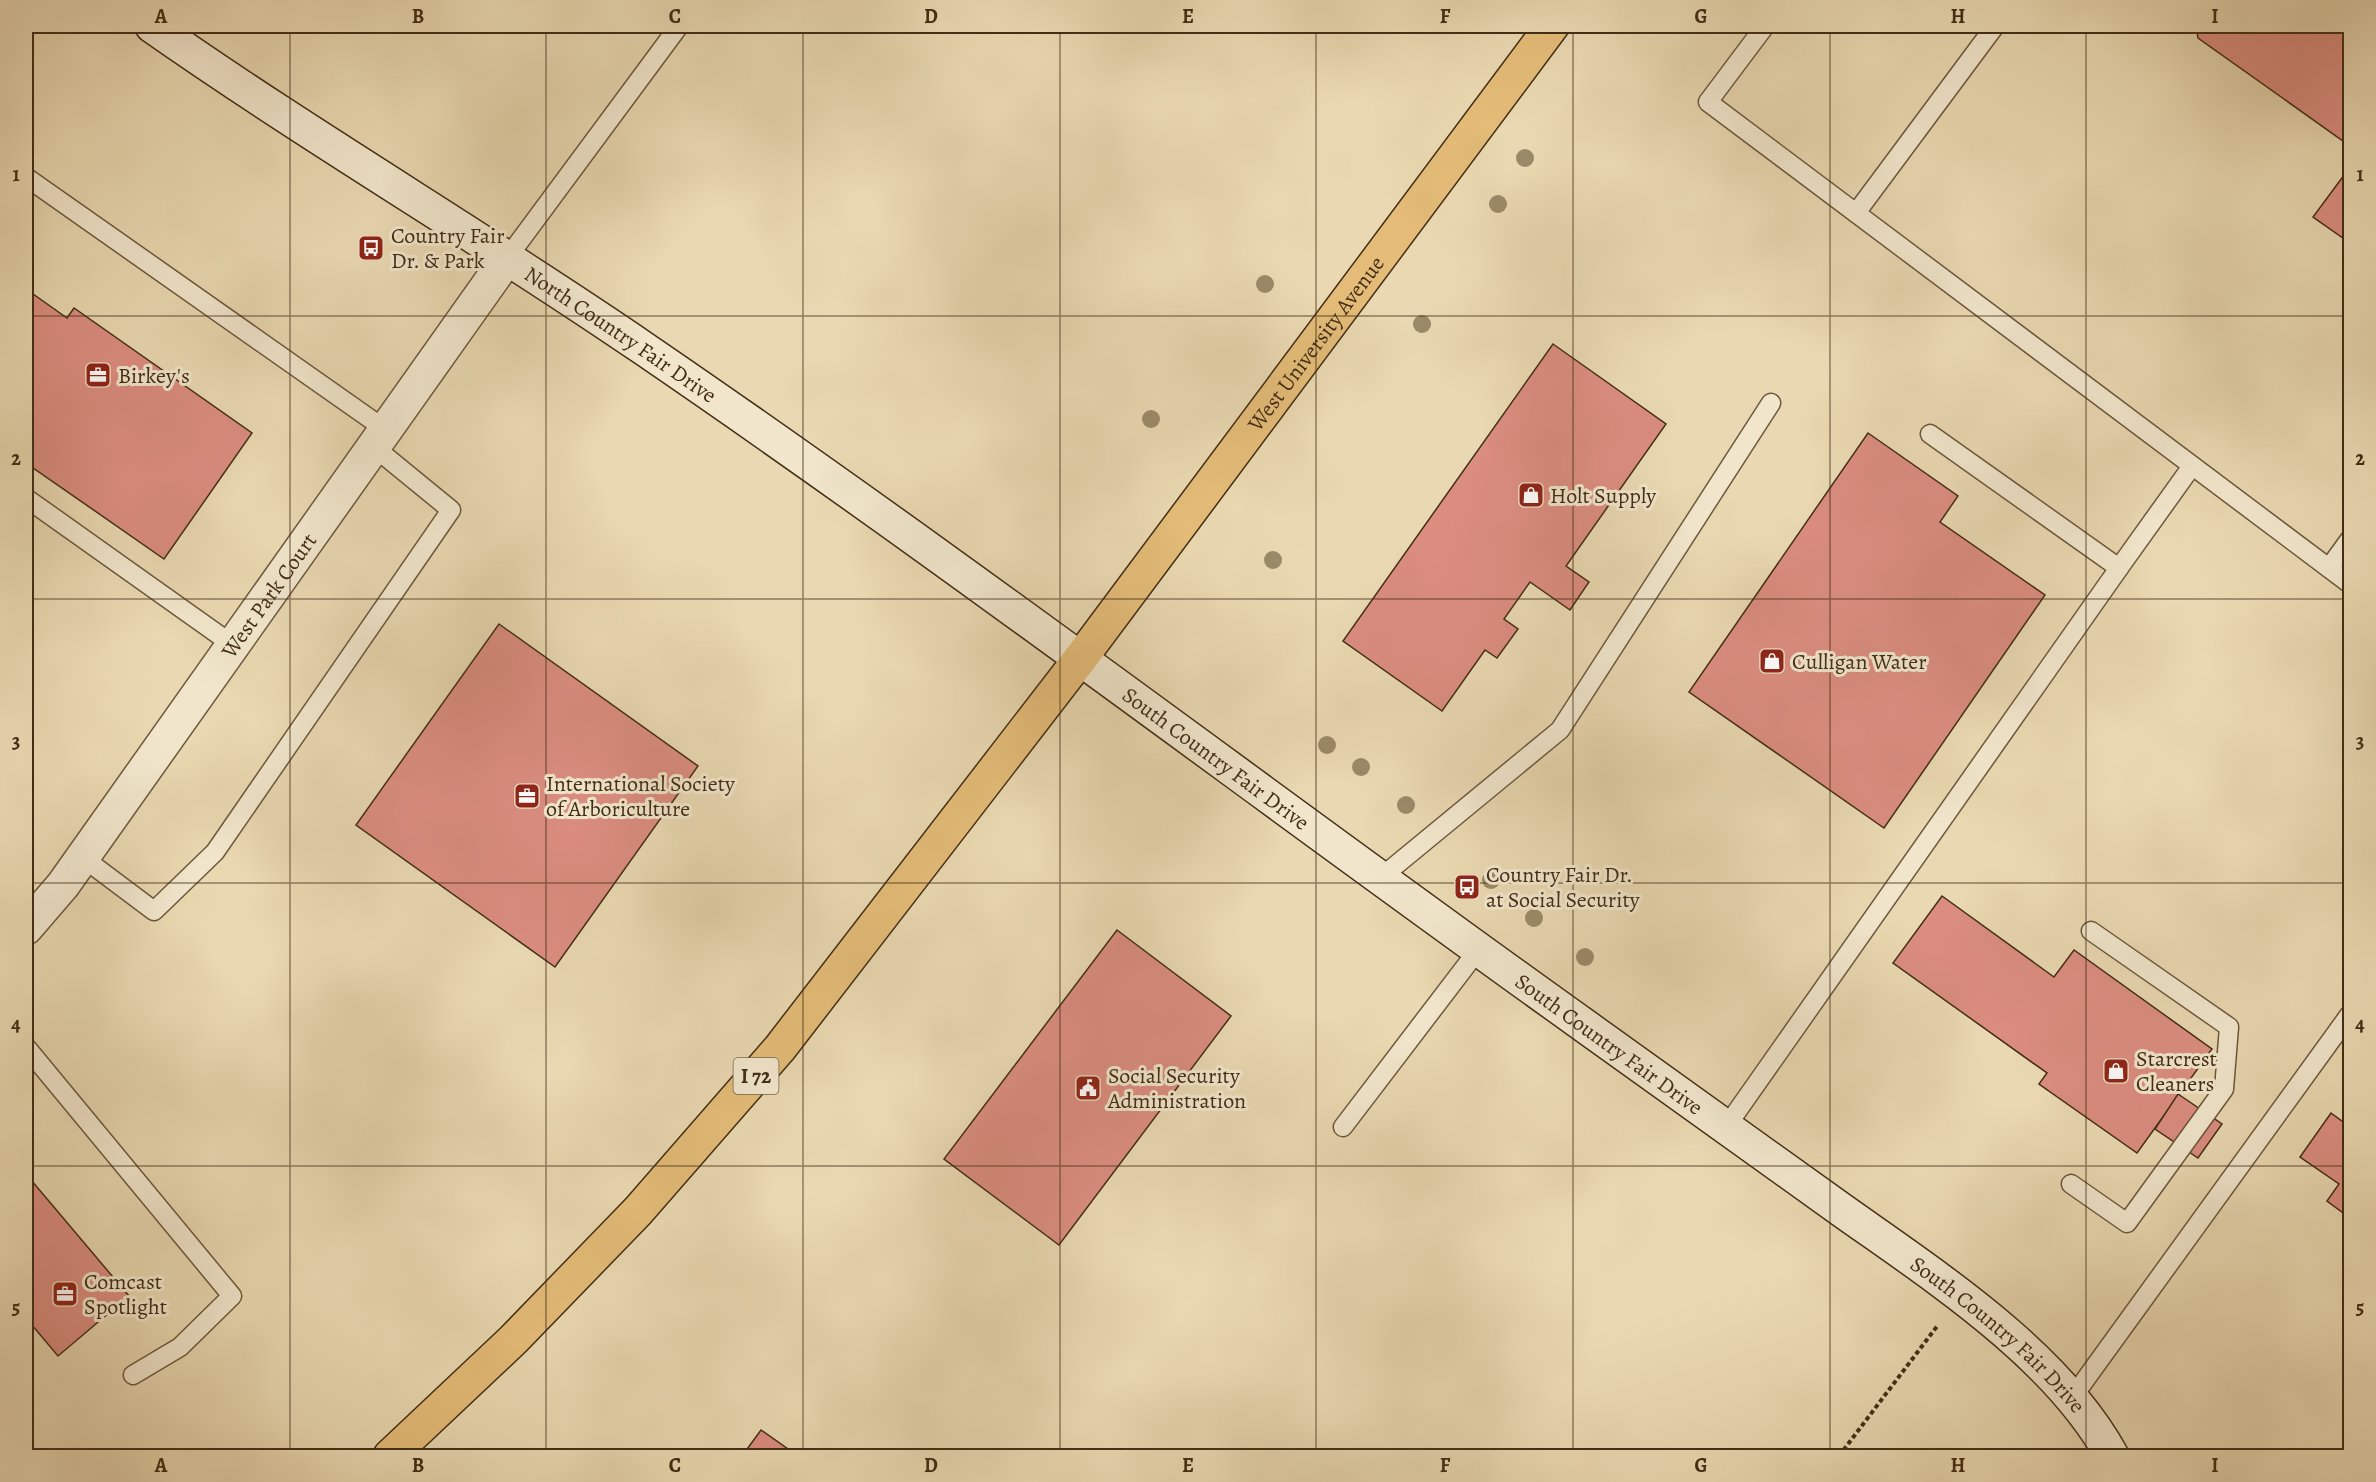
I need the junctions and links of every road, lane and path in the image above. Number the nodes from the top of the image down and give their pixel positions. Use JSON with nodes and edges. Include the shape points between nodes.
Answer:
{"nodes":[{"id":1,"x":152,"y":26,"type":"edge"},
{"id":2,"x":679,"y":26,"type":"edge"},
{"id":3,"x":1552,"y":26,"type":"edge"},
{"id":4,"x":1765,"y":26,"type":"edge"},
{"id":5,"x":1995,"y":26,"type":"edge"},
{"id":6,"x":26,"y":177,"type":"edge"},
{"id":7,"x":1856,"y":213,"type":"junction"},
{"id":8,"x":508,"y":257,"type":"junction"},
{"id":9,"x":1771,"y":403,"type":"dead end"},
{"id":10,"x":1930,"y":434,"type":"dead end"},
{"id":11,"x":380,"y":438,"type":"junction"},
{"id":12,"x":2192,"y":466,"type":"junction"},
{"id":13,"x":26,"y":498,"type":"edge"},
{"id":14,"x":2350,"y":538,"type":"edge"},
{"id":15,"x":2119,"y":568,"type":"junction"},
{"id":16,"x":2329,"y":568,"type":"junction"},
{"id":17,"x":2350,"y":584,"type":"edge"},
{"id":18,"x":233,"y":645,"type":"junction"},
{"id":19,"x":1080,"y":659,"type":"junction"},
{"id":20,"x":82,"y":857,"type":"junction"},
{"id":21,"x":1379,"y":879,"type":"junction"},
{"id":22,"x":26,"y":928,"type":"edge"},
{"id":23,"x":2091,"y":931,"type":"dead end"},
{"id":24,"x":1478,"y":950,"type":"junction"},
{"id":25,"x":2350,"y":1014,"type":"edge"},
{"id":26,"x":26,"y":1047,"type":"edge"},
{"id":27,"x":1343,"y":1127,"type":"dead end"},
{"id":28,"x":1726,"y":1127,"type":"junction"},
{"id":29,"x":2071,"y":1184,"type":"dead end"},
{"id":30,"x":1959,"y":1297,"type":"junction"},
{"id":31,"x":133,"y":1376,"type":"dead end"},
{"id":32,"x":2072,"y":1398,"type":"junction"},
{"id":33,"x":390,"y":1456,"type":"edge"},
{"id":34,"x":1839,"y":1456,"type":"edge"},
{"id":35,"x":2112,"y":1456,"type":"edge"}],
"edges":[{"from":1,"to":8,"type":"street","name":"North Country Fair Drive"},
{"from":2,"to":8,"type":"lane"},
{"from":3,"to":19,"type":"main road","name":"West University Avenue"},
{"from":4,"to":7,"type":"lane","via":[[1708,102]]},
{"from":5,"to":7,"type":"lane"},
{"from":6,"to":11,"type":"lane"},
{"from":7,"to":12,"type":"lane"},
{"from":8,"to":11,"type":"street","name":"West Park Court"},
{"from":8,"to":19,"type":"street","name":"North Country Fair Drive","via":[[778,442]]},
{"from":9,"to":21,"type":"lane","via":[[1560,730]]},
{"from":10,"to":15,"type":"lane"},
{"from":11,"to":18,"type":"street","name":"West Park Court"},
{"from":11,"to":20,"type":"lane","via":[[451,510],[215,852],[154,911]]},
{"from":12,"to":15,"type":"lane"},
{"from":12,"to":16,"type":"lane"},
{"from":13,"to":18,"type":"lane"},
{"from":14,"to":16,"type":"lane"},
{"from":15,"to":28,"type":"lane"},
{"from":16,"to":17,"type":"lane"},
{"from":18,"to":20,"type":"street","name":"West Park Court"},
{"from":19,"to":21,"type":"street","name":"South Country Fair Drive"},
{"from":19,"to":33,"type":"main road","number":"I 72","via":[[772,1057],[638,1211],[513,1340]]},
{"from":20,"to":22,"type":"street","name":"West Park Court"},
{"from":21,"to":24,"type":"street","name":"South Country Fair Drive"},
{"from":23,"to":29,"type":"lane","via":[[2229,1027],[2224,1089],[2127,1223]]},
{"from":24,"to":27,"type":"lane"},
{"from":24,"to":28,"type":"street","name":"South Country Fair Drive"},
{"from":25,"to":32,"type":"lane"},
{"from":26,"to":31,"type":"lane","via":[[232,1296],[180,1347]]},
{"from":28,"to":30,"type":"street","name":"South Country Fair Drive"},
{"from":30,"to":32,"type":"street","name":"South Country Fair Drive","via":[[2035,1359]]},
{"from":30,"to":34,"type":"path"},
{"from":32,"to":35,"type":"street","name":"South Country Fair Drive"}]}
